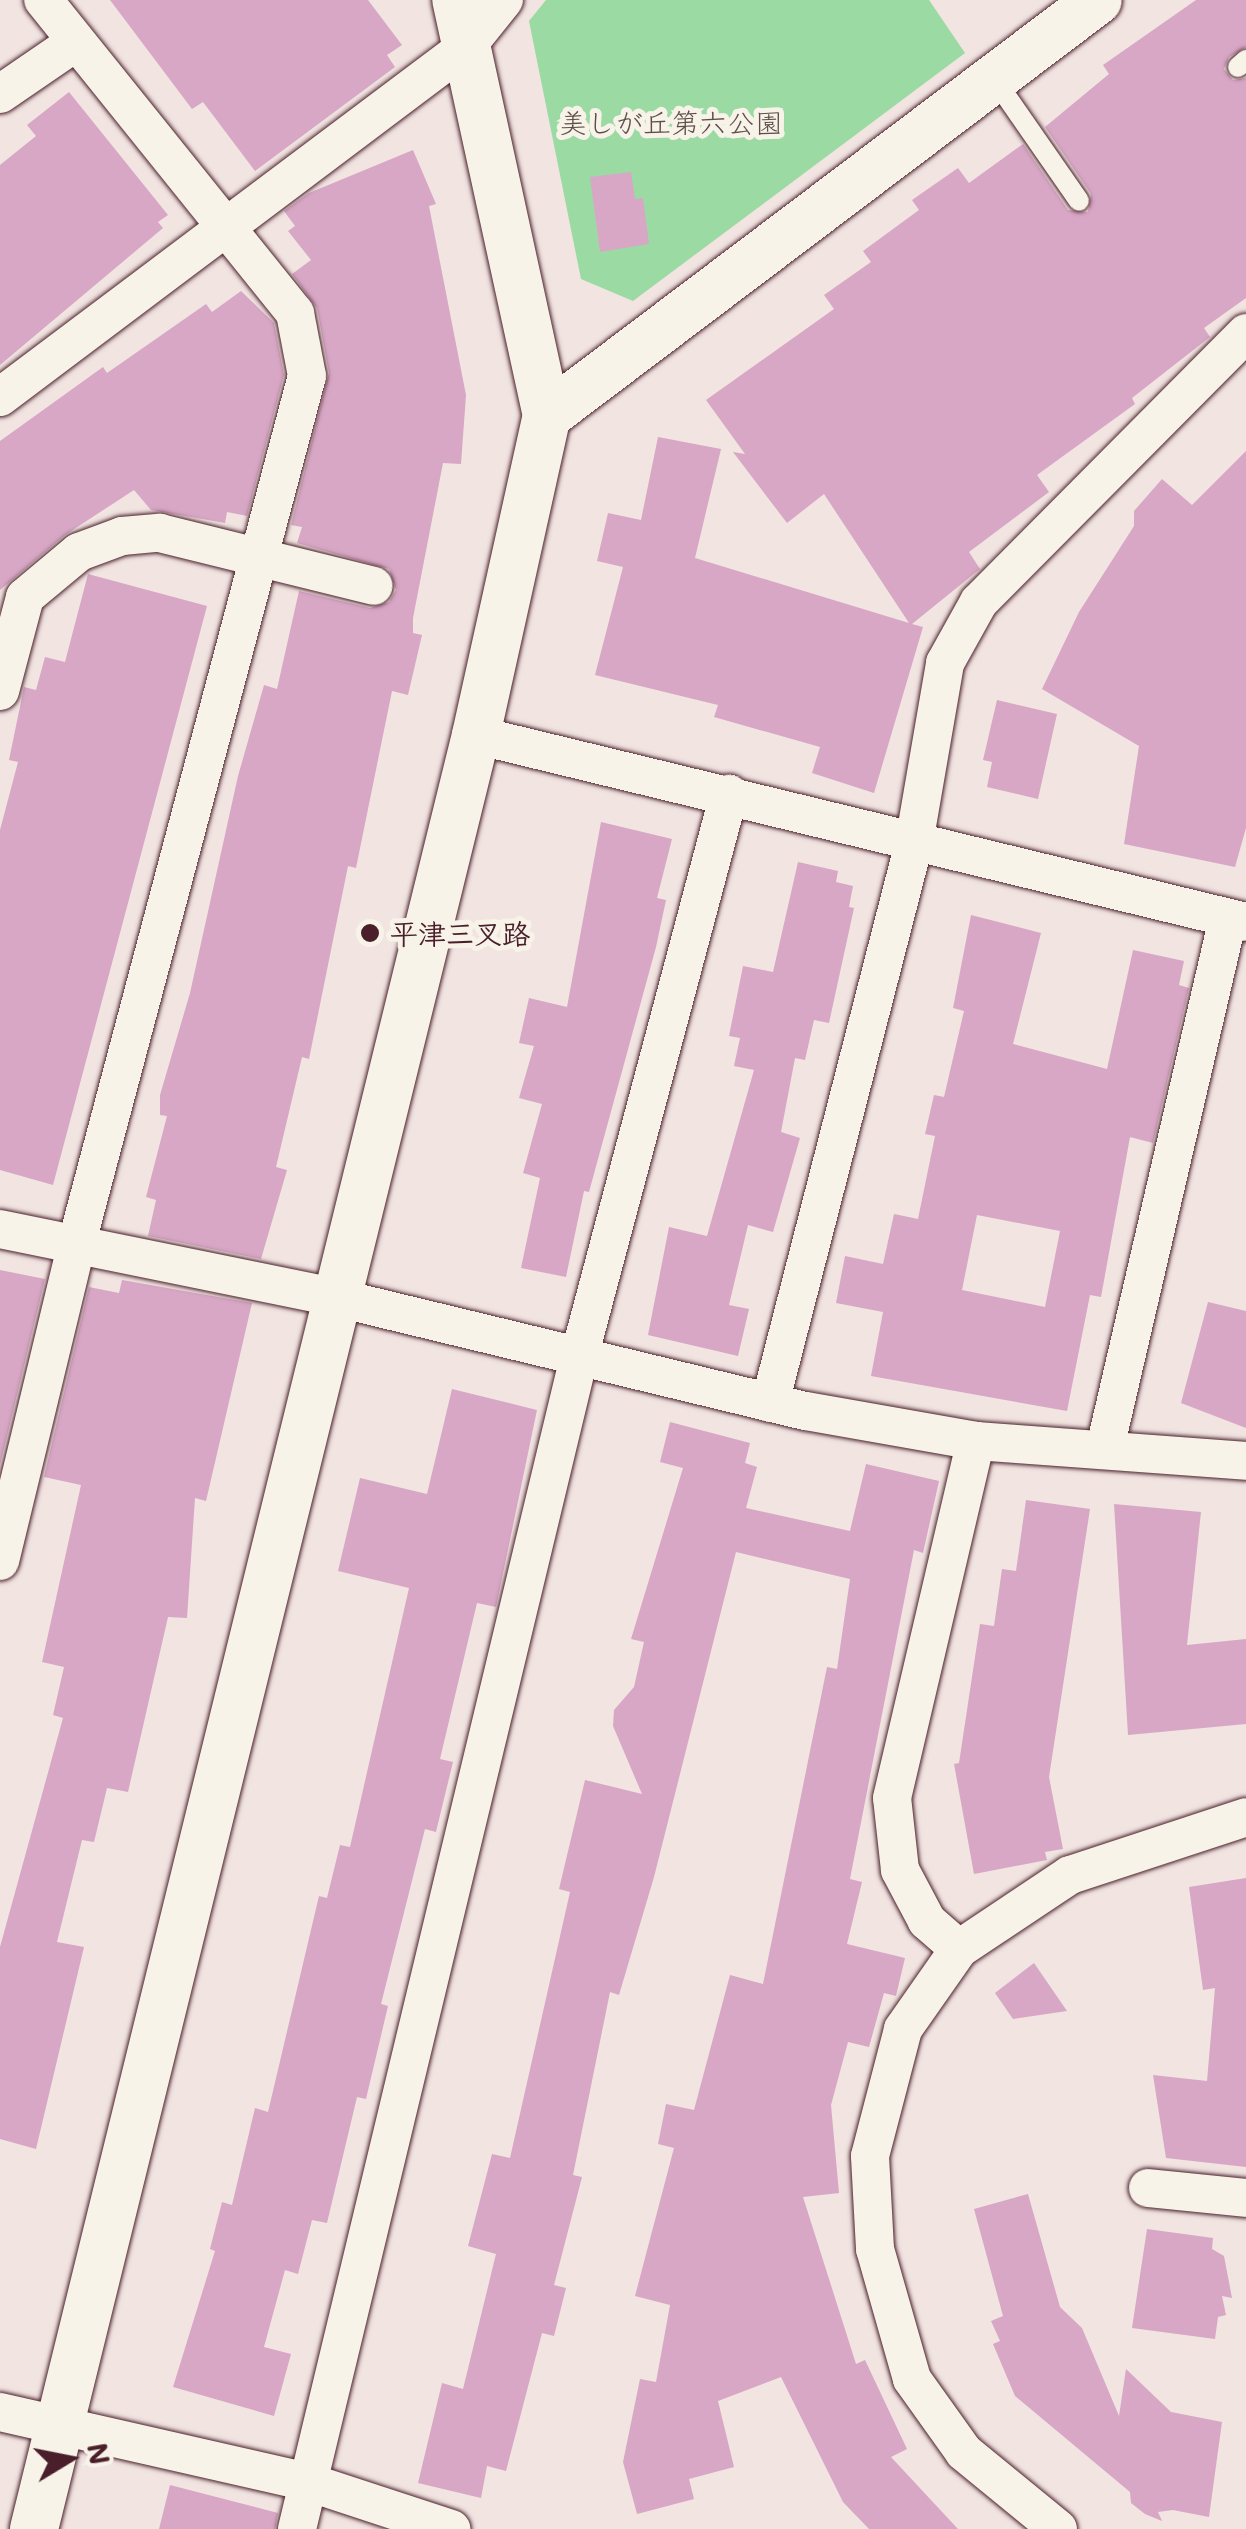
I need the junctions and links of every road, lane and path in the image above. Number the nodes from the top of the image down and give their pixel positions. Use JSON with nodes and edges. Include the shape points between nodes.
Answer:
{"nodes":[{"id":1,"x":44,"y":0,"type":"edge"},
{"id":2,"x":456,"y":0,"type":"edge"},
{"id":3,"x":504,"y":0,"type":"edge"},
{"id":4,"x":1098,"y":0,"type":"edge"},
{"id":5,"x":76,"y":42,"type":"junction"},
{"id":6,"x":467,"y":46,"type":"junction"},
{"id":7,"x":994,"y":80,"type":"junction"},
{"id":8,"x":0,"y":94,"type":"edge"},
{"id":9,"x":1079,"y":201,"type":"dead end"},
{"id":10,"x":228,"y":227,"type":"junction"},
{"id":11,"x":1246,"y":333,"type":"edge"},
{"id":12,"x":0,"y":397,"type":"edge"},
{"id":13,"x":547,"y":416,"type":"junction"},
{"id":14,"x":260,"y":555,"type":"junction"},
{"id":15,"x":374,"y":586,"type":"dead end"},
{"id":16,"x":0,"y":691,"type":"edge"},
{"id":17,"x":476,"y":735,"type":"junction"},
{"id":18,"x":729,"y":794,"type":"junction"},
{"id":19,"x":914,"y":843,"type":"junction"},
{"id":20,"x":1237,"y":920,"type":"edge"},
{"id":21,"x":0,"y":1228,"type":"edge"},
{"id":22,"x":77,"y":1242,"type":"junction"},
{"id":23,"x":338,"y":1298,"type":"junction"},
{"id":24,"x":579,"y":1357,"type":"junction"},
{"id":25,"x":770,"y":1403,"type":"junction"},
{"id":26,"x":976,"y":1441,"type":"junction"},
{"id":27,"x":1105,"y":1448,"type":"junction"},
{"id":28,"x":1246,"y":1461,"type":"edge"},
{"id":29,"x":0,"y":1561,"type":"edge"},
{"id":30,"x":1246,"y":1817,"type":"edge"},
{"id":31,"x":959,"y":1948,"type":"junction"},
{"id":32,"x":1148,"y":2188,"type":"dead end"},
{"id":33,"x":1246,"y":2198,"type":"edge"},
{"id":34,"x":0,"y":2412,"type":"edge"},
{"id":35,"x":59,"y":2427,"type":"junction"},
{"id":36,"x":308,"y":2482,"type":"junction"},
{"id":37,"x":34,"y":2529,"type":"edge"},
{"id":38,"x":297,"y":2529,"type":"edge"},
{"id":39,"x":451,"y":2529,"type":"edge"},
{"id":40,"x":1058,"y":2529,"type":"edge"}],
"edges":[{"from":1,"to":5,"type":"street"},
{"from":2,"to":6,"type":"street"},
{"from":3,"to":6,"type":"street"},
{"from":4,"to":7,"type":"street"},
{"from":5,"to":8,"type":"street"},
{"from":5,"to":10,"type":"street"},
{"from":6,"to":10,"type":"street"},
{"from":6,"to":13,"type":"street"},
{"from":7,"to":9,"type":"lane"},
{"from":7,"to":13,"type":"street"},
{"from":10,"to":12,"type":"street"},
{"from":10,"to":14,"type":"street","via":[[295,313],[307,376]]},
{"from":11,"to":19,"type":"street","via":[[979,602],[945,664]]},
{"from":13,"to":17,"type":"street"},
{"from":14,"to":15,"type":"street"},
{"from":14,"to":16,"type":"street","via":[[160,533],[122,536],[79,552],[25,597]]},
{"from":14,"to":22,"type":"street"},
{"from":17,"to":18,"type":"street"},
{"from":17,"to":23,"type":"street"},
{"from":18,"to":19,"type":"street"},
{"from":18,"to":24,"type":"street"},
{"from":19,"to":20,"type":"street"},
{"from":19,"to":25,"type":"street"},
{"from":20,"to":27,"type":"street"},
{"from":21,"to":22,"type":"street"},
{"from":22,"to":23,"type":"street"},
{"from":22,"to":29,"type":"street"},
{"from":23,"to":24,"type":"street"},
{"from":23,"to":35,"type":"street"},
{"from":24,"to":25,"type":"street"},
{"from":24,"to":36,"type":"street"},
{"from":25,"to":26,"type":"street"},
{"from":26,"to":27,"type":"street"},
{"from":26,"to":31,"type":"street","via":[[892,1798],[900,1870],[927,1921]]},
{"from":27,"to":28,"type":"street"},
{"from":30,"to":31,"type":"street","via":[[1070,1875]]},
{"from":31,"to":40,"type":"street","via":[[903,2029],[870,2156],[876,2249],[912,2380],[964,2452]]},
{"from":32,"to":33,"type":"street"},
{"from":34,"to":35,"type":"street"},
{"from":35,"to":36,"type":"street"},
{"from":35,"to":37,"type":"street"},
{"from":36,"to":38,"type":"street"},
{"from":36,"to":39,"type":"street"}]}
